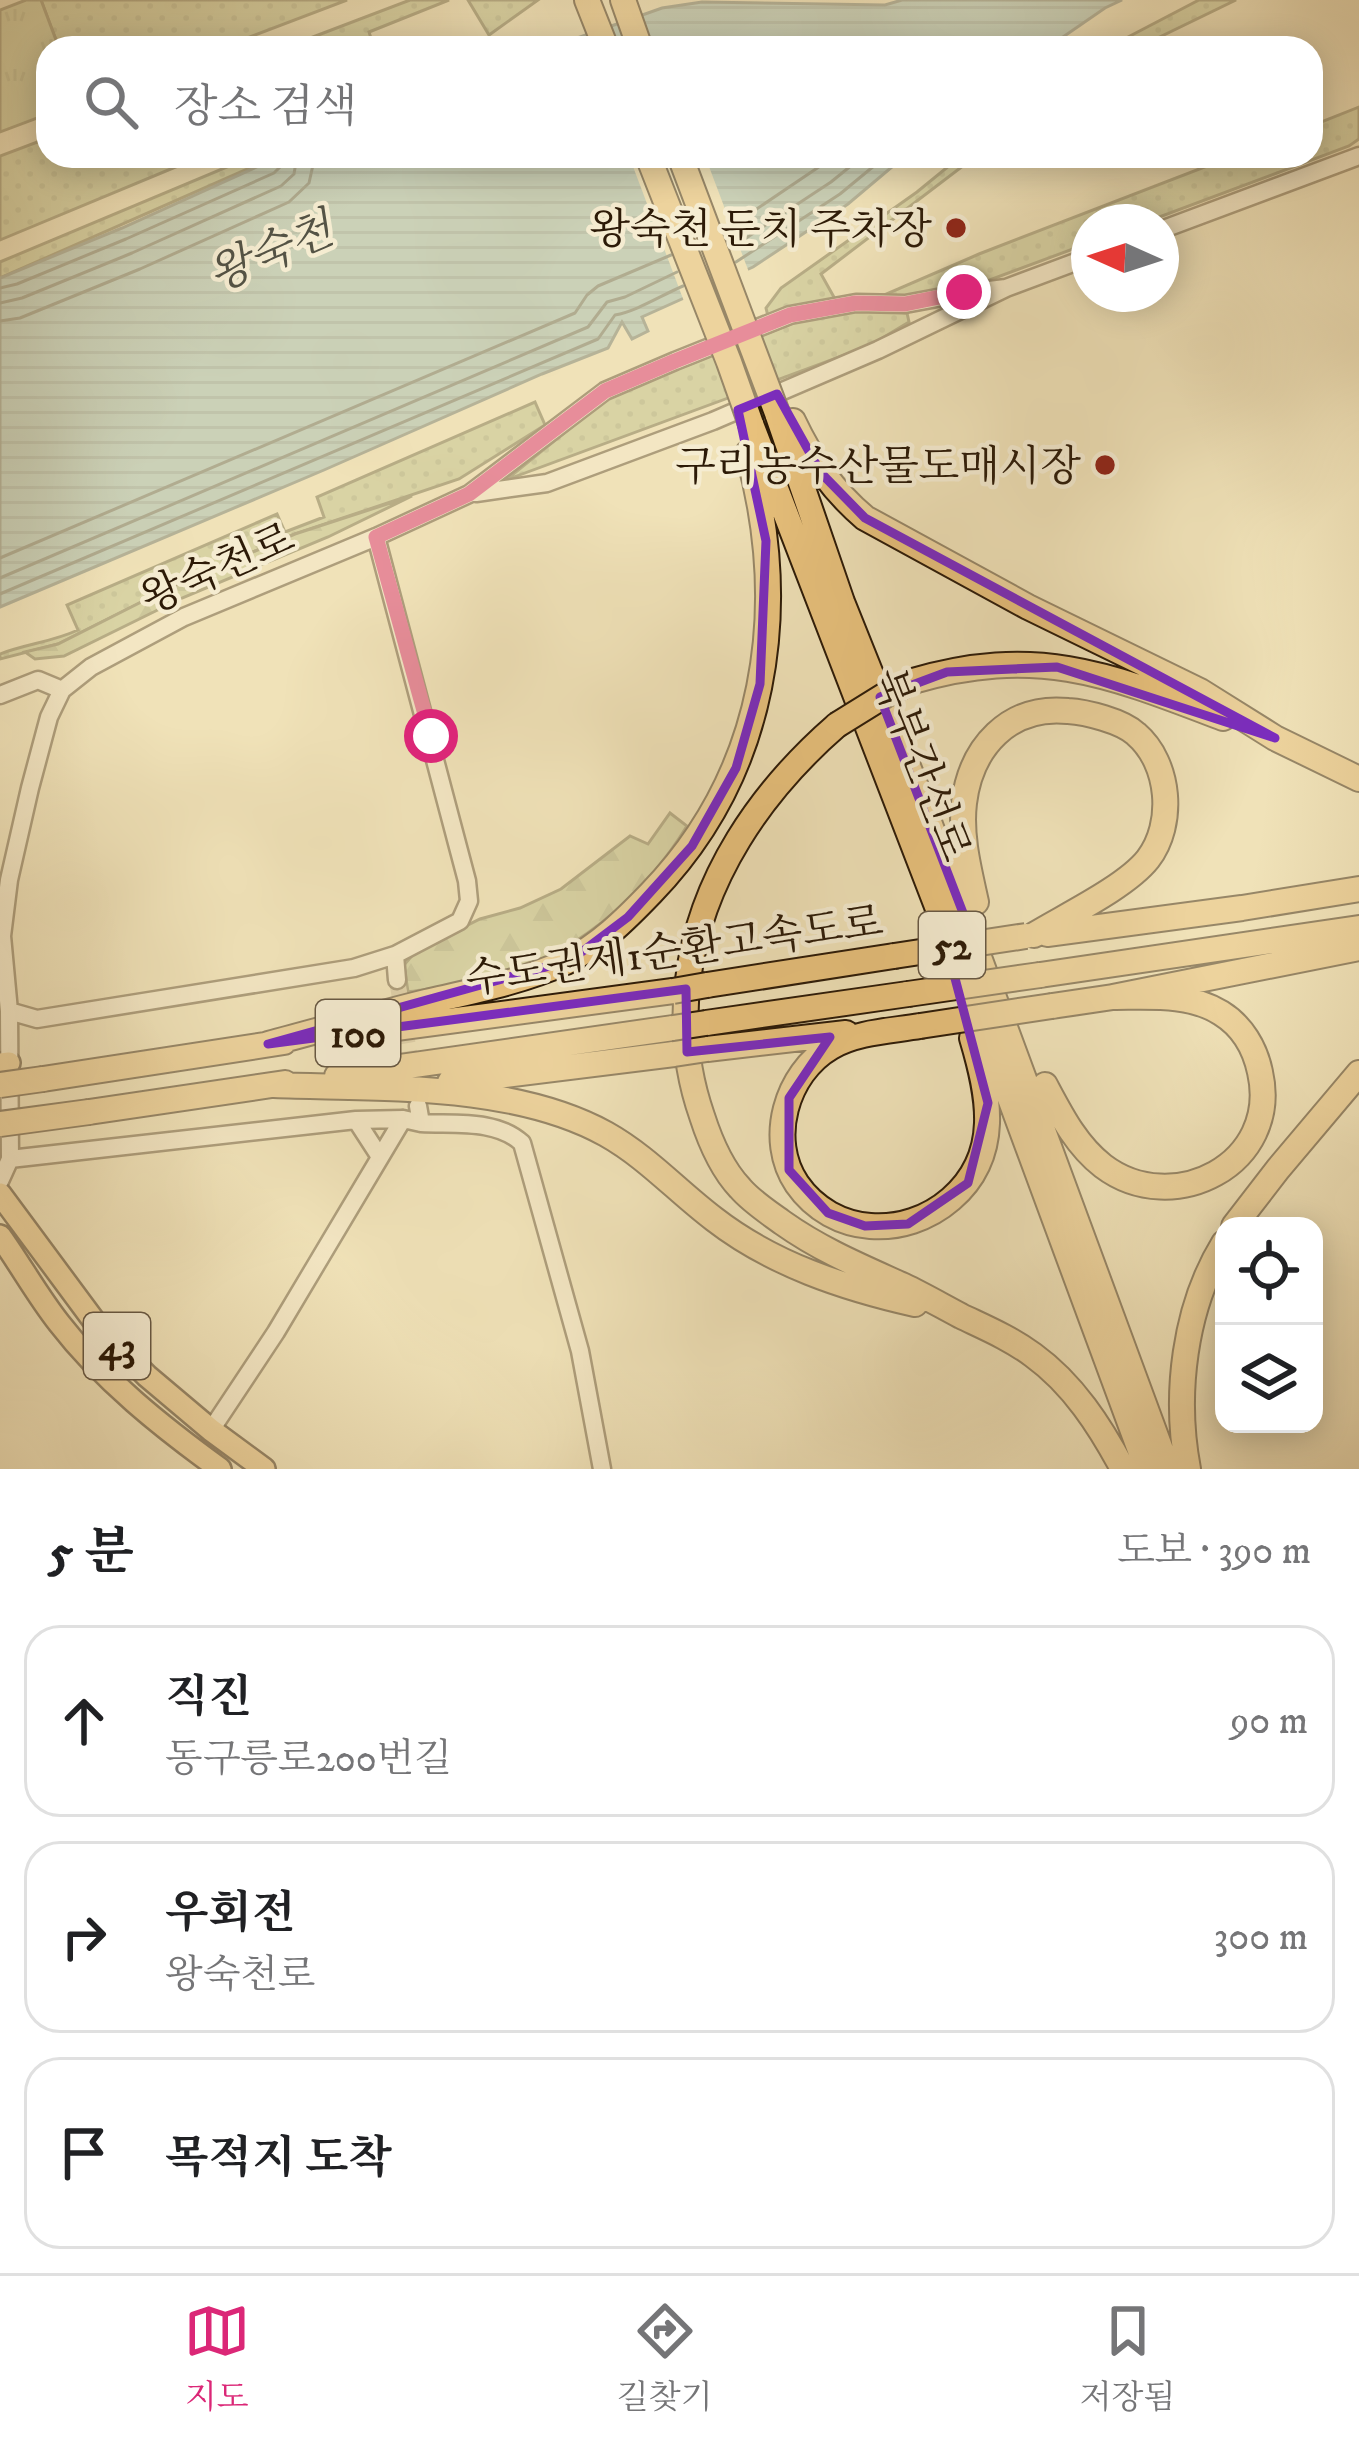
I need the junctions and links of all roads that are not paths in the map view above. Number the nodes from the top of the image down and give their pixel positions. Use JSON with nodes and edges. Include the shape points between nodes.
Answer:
{"nodes":[{"id":1,"x":587,"y":0,"type":"edge"},
{"id":2,"x":622,"y":0,"type":"edge"},
{"id":3,"x":601,"y":36,"type":"edge"},
{"id":4,"x":636,"y":36,"type":"edge"},
{"id":5,"x":1359,"y":156,"type":"edge"},
{"id":6,"x":653,"y":168,"type":"edge"},
{"id":7,"x":684,"y":168,"type":"edge"},
{"id":8,"x":1179,"y":223,"type":"edge"},
{"id":9,"x":1071,"y":264,"type":"edge"},
{"id":10,"x":1006,"y":288,"type":"junction"},
{"id":11,"x":782,"y":411,"type":"junction"},
{"id":12,"x":746,"y":426,"type":"junction"},
{"id":13,"x":469,"y":494,"type":"junction"},
{"id":14,"x":376,"y":537,"type":"junction"},
{"id":15,"x":62,"y":690,"type":"junction"},
{"id":16,"x":0,"y":695,"type":"edge"},
{"id":17,"x":1275,"y":738,"type":"junction"},
{"id":18,"x":1359,"y":779,"type":"edge"},
{"id":19,"x":915,"y":784,"type":"junction"},
{"id":20,"x":929,"y":885,"type":"junction"},
{"id":21,"x":1359,"y":889,"type":"edge"},
{"id":22,"x":976,"y":902,"type":"junction"},
{"id":23,"x":1356,"y":935,"type":"edge"},
{"id":24,"x":1030,"y":936,"type":"junction"},
{"id":25,"x":395,"y":955,"type":"junction"},
{"id":26,"x":397,"y":980,"type":"tunnel mouth"},
{"id":27,"x":1113,"y":997,"type":"junction"},
{"id":28,"x":9,"y":1011,"type":"junction"},
{"id":29,"x":920,"y":1026,"type":"junction"},
{"id":30,"x":674,"y":1041,"type":"junction"},
{"id":31,"x":268,"y":1045,"type":"junction"},
{"id":32,"x":3,"y":1070,"type":"edge"},
{"id":33,"x":1359,"y":1073,"type":"edge"},
{"id":34,"x":1045,"y":1084,"type":"junction"},
{"id":35,"x":274,"y":1085,"type":"junction"},
{"id":36,"x":394,"y":1089,"type":"junction"},
{"id":37,"x":414,"y":1116,"type":"junction"},
{"id":38,"x":356,"y":1120,"type":"junction"},
{"id":39,"x":0,"y":1124,"type":"edge"},
{"id":40,"x":380,"y":1156,"type":"junction"},
{"id":41,"x":10,"y":1159,"type":"junction"},
{"id":42,"x":0,"y":1181,"type":"edge"},
{"id":43,"x":0,"y":1194,"type":"edge"},
{"id":44,"x":1241,"y":1217,"type":"edge"},
{"id":45,"x":0,"y":1236,"type":"edge"},
{"id":46,"x":1215,"y":1257,"type":"edge"},
{"id":47,"x":958,"y":1314,"type":"junction"},
{"id":48,"x":1124,"y":1349,"type":"junction"},
{"id":49,"x":1184,"y":1365,"type":"junction"},
{"id":50,"x":211,"y":1430,"type":"junction"},
{"id":51,"x":220,"y":1469,"type":"edge"},
{"id":52,"x":264,"y":1469,"type":"edge"},
{"id":53,"x":602,"y":1469,"type":"edge"},
{"id":54,"x":1123,"y":1469,"type":"edge"},
{"id":55,"x":1147,"y":1469,"type":"edge"},
{"id":56,"x":1168,"y":1469,"type":"edge"},
{"id":57,"x":1187,"y":1469,"type":"edge"},
{"id":58,"x":1201,"y":1469,"type":"edge"}],
"edges":[{"from":1,"to":3,"type":"highway"},
{"from":2,"to":4,"type":"highway"},
{"from":5,"to":8,"type":"street"},
{"from":6,"to":12,"type":"highway","bridge":true},
{"from":7,"to":11,"type":"highway","name":"북부간선로","number":"52","bridge":true},
{"from":9,"to":10,"type":"street","name":"왕숙천로"},
{"from":10,"to":13,"type":"street","name":"왕숙천로","via":[[712,421],[547,483]]},
{"from":10,"to":13,"type":"street","name":"왕숙천로","via":[[790,315],[605,391]]},
{"from":11,"to":17,"type":"highway","via":[[821,472],[865,518]]},
{"from":11,"to":19,"type":"highway","name":"북부간선로","number":"52","via":[[842,602]]},
{"from":12,"to":20,"type":"highway","name":"북부간선로","number":"52"},
{"from":12,"to":31,"type":"highway","via":[[766,541],[766,642],[736,769],[692,846],[628,917],[571,959],[526,979]]},
{"from":13,"to":14,"type":"street","name":"왕숙천로"},
{"from":14,"to":15,"type":"street","name":"왕숙천로","via":[[184,617]]},
{"from":14,"to":25,"type":"street","via":[[469,902],[460,921]]},
{"from":15,"to":16,"type":"street","via":[[38,680]]},
{"from":15,"to":28,"type":"street","via":[[9,880],[2,936]]},
{"from":17,"to":18,"type":"highway"},
{"from":17,"to":47,"type":"highway","bridge":true,"via":[[1106,676],[981,666],[914,681],[836,725],[743,831],[700,919],[686,999],[696,1100],[721,1160],[759,1206],[809,1242]]},
{"from":19,"to":22,"type":"highway"},
{"from":19,"to":48,"type":"highway","name":"북부간선로","number":"52"},
{"from":20,"to":29,"type":"highway","via":[[986,1084],[981,1159],[968,1183],[920,1219],[889,1228],[846,1221],[813,1202],[789,1170],[789,1098],[807,1067],[832,1047]]},
{"from":20,"to":55,"type":"highway","name":"북부간선로","number":"52"},
{"from":21,"to":24,"type":"highway","name":"수도권제1순환고속도로","number":"100"},
{"from":22,"to":24,"type":"highway","via":[[964,800],[989,738],[1012,721],[1060,710],[1136,732],[1166,793],[1148,859]]},
{"from":22,"to":34,"type":"highway"},
{"from":23,"to":27,"type":"highway"},
{"from":23,"to":30,"type":"highway","name":"수도권제1순환고속도로","number":"100","bridge":true,"via":[[706,1023]]},
{"from":24,"to":31,"type":"highway","name":"수도권제1순환고속도로","number":"100","bridge":true},
{"from":25,"to":26,"type":"street"},
{"from":25,"to":28,"type":"street","via":[[37,1019]]},
{"from":27,"to":29,"type":"highway","bridge":true},
{"from":27,"to":34,"type":"highway","via":[[1202,1004],[1249,1040],[1264,1103],[1243,1152],[1209,1177],[1181,1184],[1122,1178],[1081,1145]]},
{"from":28,"to":32,"type":"street"},
{"from":29,"to":30,"type":"highway","bridge":true,"via":[[707,1049]]},
{"from":30,"to":35,"type":"highway","name":"수도권제1순환고속도로","number":"100"},
{"from":30,"to":36,"type":"highway"},
{"from":31,"to":32,"type":"highway","name":"수도권제1순환고속도로","number":"100","bridge":true,"via":[[43,1078]]},
{"from":32,"to":41,"type":"street"},
{"from":33,"to":44,"type":"highway"},
{"from":34,"to":48,"type":"highway"},
{"from":35,"to":36,"type":"highway"},
{"from":35,"to":39,"type":"highway","name":"수도권제1순환고속도로","number":"100","bridge":true},
{"from":36,"to":47,"type":"highway","via":[[560,1114],[645,1160],[767,1254]]},
{"from":37,"to":38,"type":"street"},
{"from":37,"to":40,"type":"street"},
{"from":37,"to":53,"type":"street","via":[[509,1131],[521,1143],[580,1351]]},
{"from":38,"to":40,"type":"street"},
{"from":38,"to":41,"type":"street"},
{"from":40,"to":50,"type":"street"},
{"from":41,"to":42,"type":"street"},
{"from":43,"to":50,"type":"main road","number":"43","via":[[100,1329]]},
{"from":45,"to":51,"type":"main road","number":"43","via":[[100,1371]]},
{"from":46,"to":49,"type":"highway"},
{"from":47,"to":54,"type":"highway","via":[[1004,1335],[1069,1387]]},
{"from":48,"to":56,"type":"highway","name":"북부간선로","number":"52"},
{"from":49,"to":57,"type":"highway"},
{"from":49,"to":58,"type":"highway"},
{"from":50,"to":52,"type":"main road","number":"43"}]}
